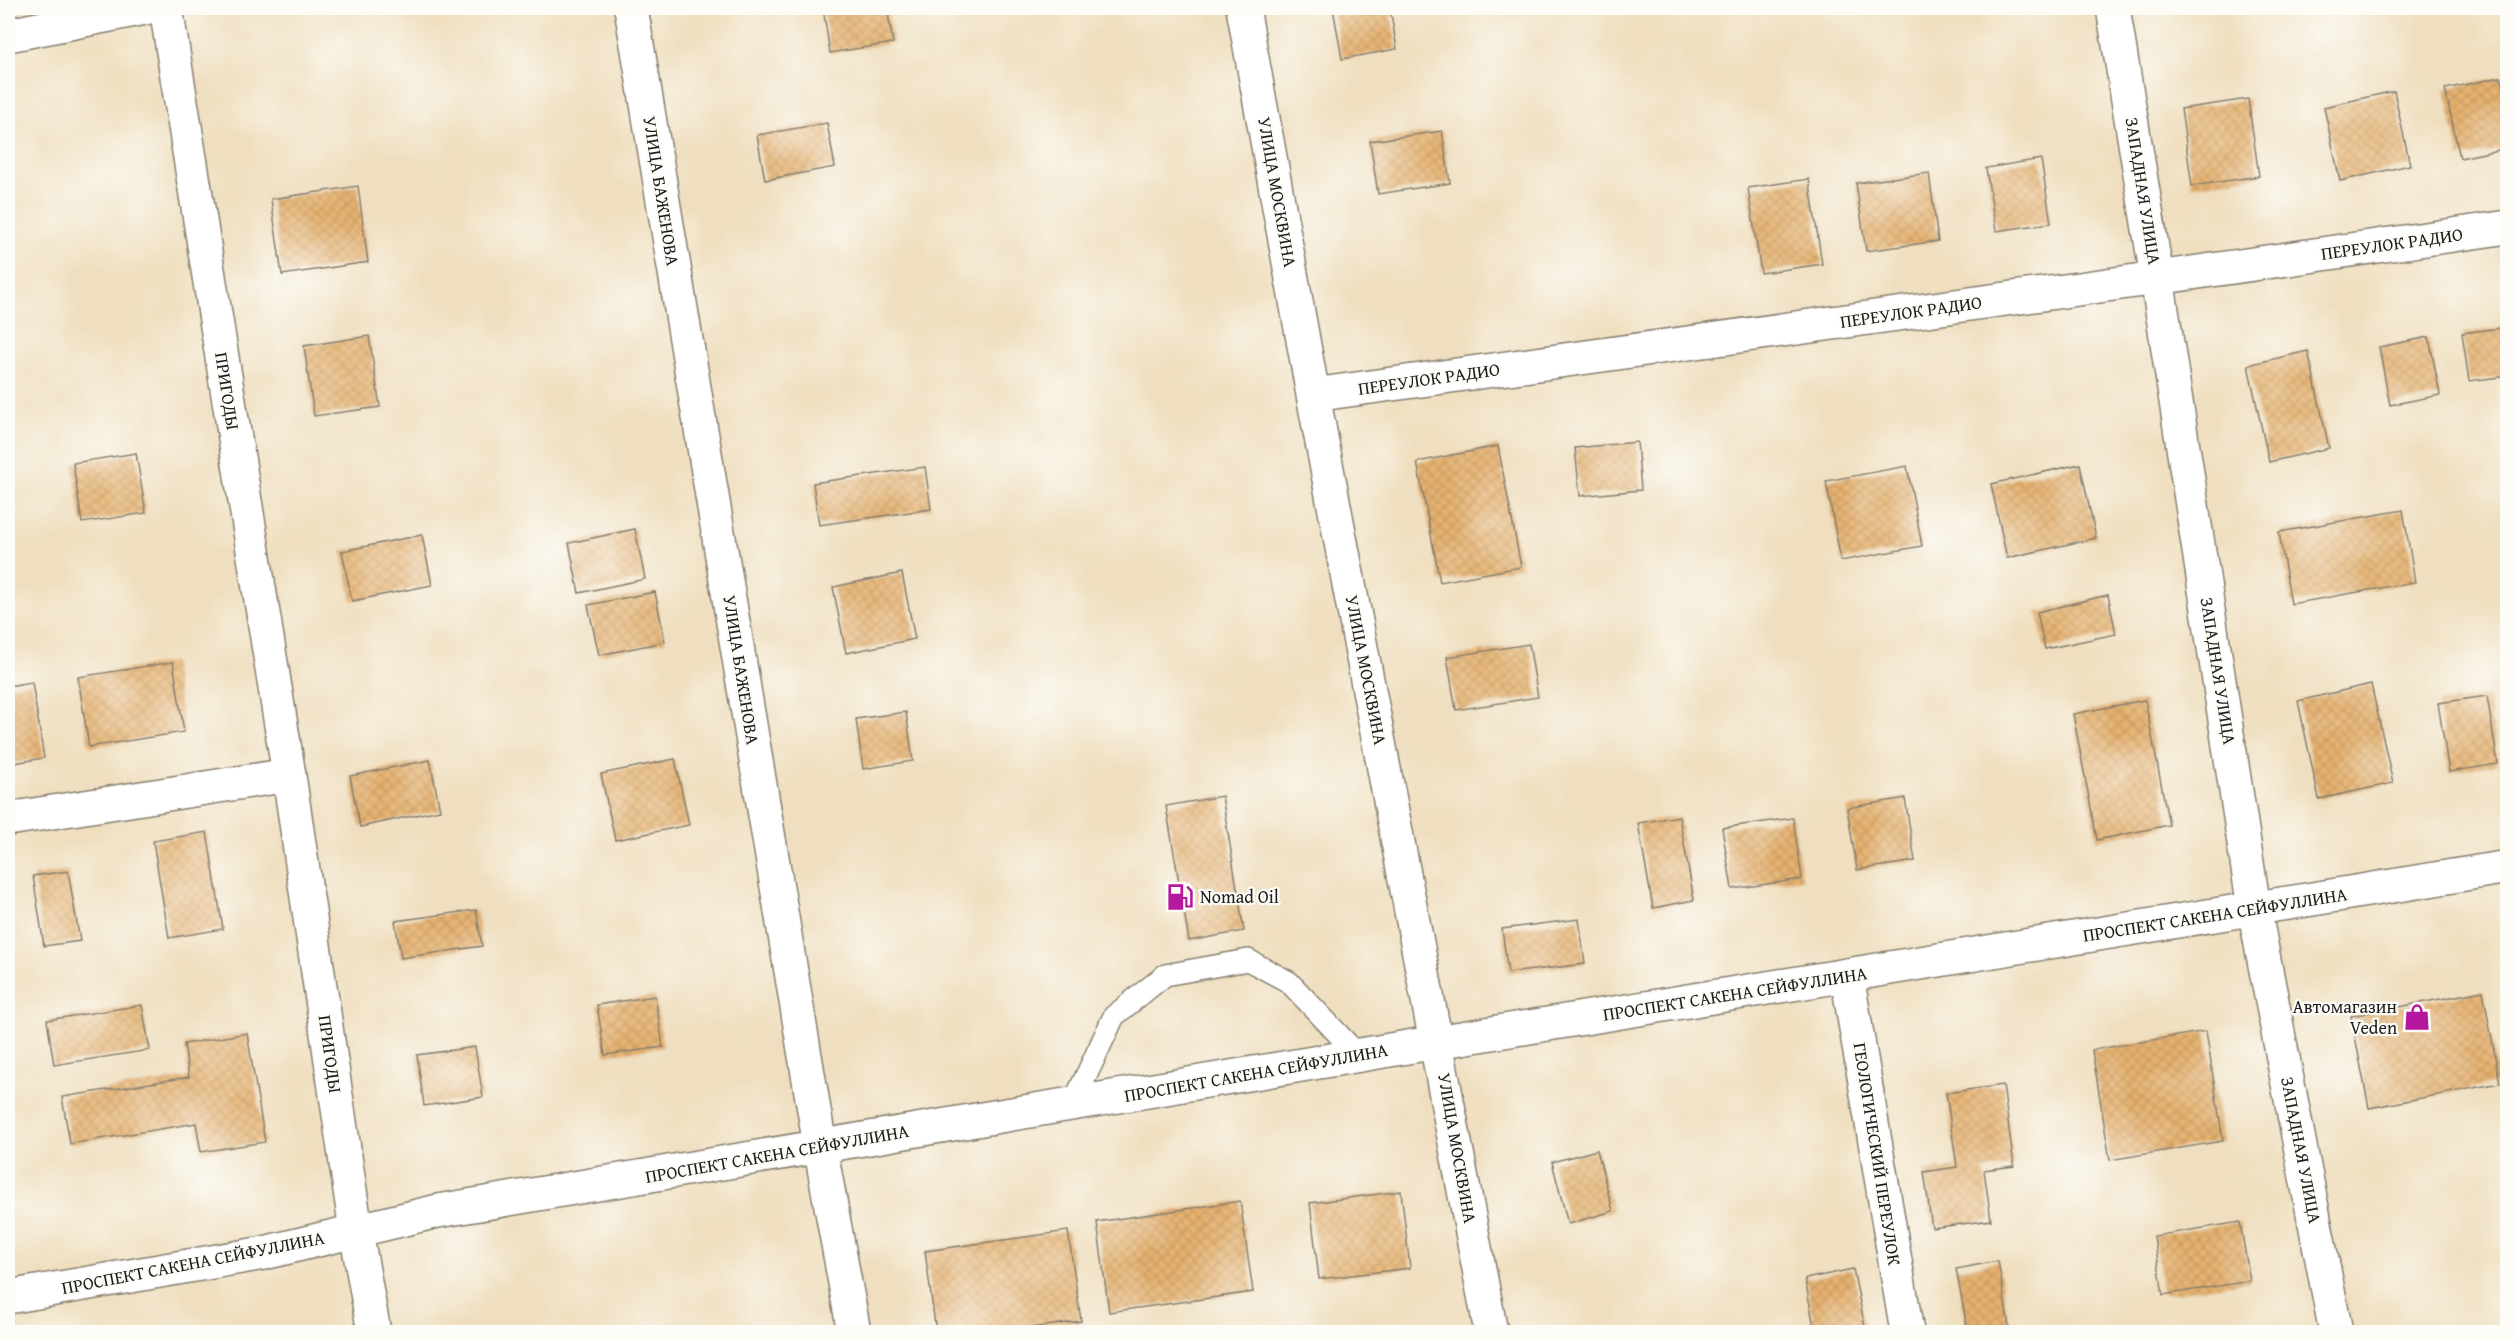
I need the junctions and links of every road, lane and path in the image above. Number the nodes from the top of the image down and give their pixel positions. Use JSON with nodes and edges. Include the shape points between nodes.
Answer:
{"nodes":[{"id":1,"x":145,"y":8,"type":"edge"},
{"id":2,"x":166,"y":8,"type":"edge"},
{"id":3,"x":631,"y":8,"type":"edge"},
{"id":4,"x":1243,"y":8,"type":"edge"},
{"id":5,"x":2113,"y":8,"type":"edge"},
{"id":6,"x":8,"y":35,"type":"edge"},
{"id":7,"x":2508,"y":227,"type":"edge"},
{"id":8,"x":2157,"y":278,"type":"junction"},
{"id":9,"x":1313,"y":394,"type":"junction"},
{"id":10,"x":289,"y":776,"type":"junction"},
{"id":11,"x":8,"y":819,"type":"edge"},
{"id":12,"x":2508,"y":867,"type":"edge"},
{"id":13,"x":2254,"y":908,"type":"junction"},
{"id":14,"x":1847,"y":975,"type":"junction"},
{"id":15,"x":1437,"y":1042,"type":"junction"},
{"id":16,"x":1359,"y":1056,"type":"junction"},
{"id":17,"x":1073,"y":1104,"type":"junction"},
{"id":18,"x":820,"y":1146,"type":"junction"},
{"id":19,"x":356,"y":1231,"type":"junction"},
{"id":20,"x":8,"y":1297,"type":"edge"},
{"id":21,"x":374,"y":1332,"type":"edge"},
{"id":22,"x":854,"y":1332,"type":"edge"},
{"id":23,"x":1491,"y":1332,"type":"edge"},
{"id":24,"x":1907,"y":1332,"type":"edge"},
{"id":25,"x":2336,"y":1332,"type":"edge"}],
"edges":[{"from":1,"to":6,"type":"street"},
{"from":2,"to":10,"type":"street","name":"ПРИГОДЫ"},
{"from":3,"to":18,"type":"street","name":"УЛИЦА БАЖЕНОВА"},
{"from":4,"to":9,"type":"street","name":"УЛИЦА МОСКВИНА"},
{"from":5,"to":8,"type":"street","name":"ЗАПАДНАЯ УЛИЦА"},
{"from":7,"to":8,"type":"street","name":"ПЕРЕУЛОК РАДИО"},
{"from":8,"to":9,"type":"street","name":"ПЕРЕУЛОК РАДИО"},
{"from":8,"to":13,"type":"street","name":"ЗАПАДНАЯ УЛИЦА"},
{"from":9,"to":15,"type":"street","name":"УЛИЦА МОСКВИНА"},
{"from":10,"to":11,"type":"street"},
{"from":10,"to":19,"type":"street","name":"ПРИГОДЫ"},
{"from":12,"to":13,"type":"street","name":"ПРОСПЕКТ САКЕНА СЕЙФУЛЛИНА"},
{"from":13,"to":14,"type":"street","name":"ПРОСПЕКТ САКЕНА СЕЙФУЛЛИНА"},
{"from":13,"to":25,"type":"street","name":"ЗАПАДНАЯ УЛИЦА"},
{"from":14,"to":15,"type":"street","name":"ПРОСПЕКТ САКЕНА СЕЙФУЛЛИНА"},
{"from":14,"to":24,"type":"street","name":"ГЕОЛОГИЧЕСКИЙ ПЕРЕУЛОК"},
{"from":15,"to":16,"type":"street","name":"ПРОСПЕКТ САКЕНА СЕЙФУЛЛИНА"},
{"from":15,"to":23,"type":"street","name":"УЛИЦА МОСКВИНА"},
{"from":16,"to":17,"type":"street","name":"ПРОСПЕКТ САКЕНА СЕЙФУЛЛИНА"},
{"from":16,"to":17,"type":"lane","via":[[1289,982],[1248,960],[1165,975],[1114,1016]]},
{"from":17,"to":18,"type":"street","name":"ПРОСПЕКТ САКЕНА СЕЙФУЛЛИНА"},
{"from":18,"to":19,"type":"street","name":"ПРОСПЕКТ САКЕНА СЕЙФУЛЛИНА","via":[[438,1211]]},
{"from":18,"to":22,"type":"street","name":"УЛИЦА БАЖЕНОВА"},
{"from":19,"to":20,"type":"street","name":"ПРОСПЕКТ САКЕНА СЕЙФУЛЛИНА","via":[[264,1254]]},
{"from":19,"to":21,"type":"street","name":"ПРИГОДЫ"}]}
